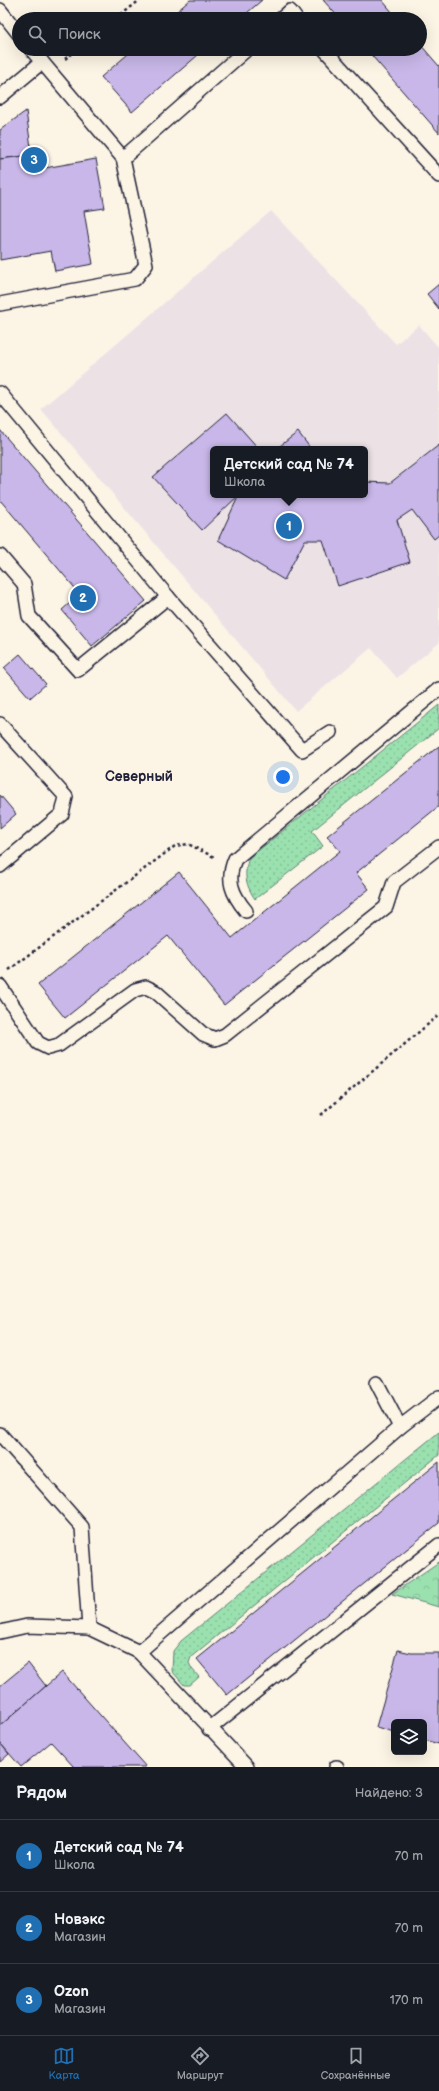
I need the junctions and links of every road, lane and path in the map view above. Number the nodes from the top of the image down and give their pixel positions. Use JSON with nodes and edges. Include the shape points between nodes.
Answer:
{"nodes":[{"id":1,"x":140,"y":0,"type":"edge"},
{"id":2,"x":0,"y":10,"type":"edge"},
{"id":3,"x":125,"y":12,"type":"edge"},
{"id":4,"x":12,"y":25,"type":"edge"},
{"id":5,"x":37,"y":56,"type":"edge"},
{"id":6,"x":239,"y":56,"type":"edge"},
{"id":7,"x":330,"y":56,"type":"edge"},
{"id":8,"x":42,"y":62,"type":"junction"},
{"id":9,"x":0,"y":97,"type":"edge"},
{"id":10,"x":123,"y":158,"type":"junction"},
{"id":11,"x":439,"y":176,"type":"edge"},
{"id":12,"x":0,"y":304,"type":"edge"},
{"id":13,"x":0,"y":393,"type":"edge"},
{"id":14,"x":0,"y":556,"type":"edge"},
{"id":15,"x":168,"y":597,"type":"junction"},
{"id":16,"x":439,"y":689,"type":"edge"},
{"id":17,"x":0,"y":724,"type":"edge"},
{"id":18,"x":330,"y":732,"type":"dead end"},
{"id":19,"x":439,"y":847,"type":"edge"},
{"id":20,"x":0,"y":866,"type":"edge"},
{"id":21,"x":232,"y":868,"type":"junction"},
{"id":22,"x":246,"y":911,"type":"dead end"},
{"id":23,"x":6,"y":972,"type":"dead end"},
{"id":24,"x":0,"y":986,"type":"edge"},
{"id":25,"x":439,"y":1015,"type":"edge"},
{"id":26,"x":321,"y":1114,"type":"dead end"},
{"id":27,"x":377,"y":1383,"type":"dead end"},
{"id":28,"x":439,"y":1397,"type":"edge"},
{"id":29,"x":400,"y":1427,"type":"junction"},
{"id":30,"x":0,"y":1434,"type":"edge"},
{"id":31,"x":439,"y":1545,"type":"edge"},
{"id":32,"x":89,"y":1628,"type":"junction"},
{"id":33,"x":0,"y":1632,"type":"edge"},
{"id":34,"x":139,"y":1652,"type":"junction"},
{"id":35,"x":209,"y":1729,"type":"junction"},
{"id":36,"x":246,"y":1767,"type":"edge"}],
"edges":[{"from":1,"to":3,"type":"path"},
{"from":2,"to":4,"type":"lane"},
{"from":5,"to":8,"type":"lane"},
{"from":6,"to":10,"type":"lane"},
{"from":7,"to":11,"type":"lane"},
{"from":8,"to":9,"type":"lane"},
{"from":8,"to":10,"type":"lane"},
{"from":10,"to":12,"type":"lane","via":[[146,265],[135,279]]},
{"from":13,"to":15,"type":"lane"},
{"from":14,"to":15,"type":"lane","via":[[24,584],[29,616],[78,670]]},
{"from":15,"to":18,"type":"lane","via":[[302,750]]},
{"from":16,"to":21,"type":"lane","via":[[235,859]]},
{"from":17,"to":20,"type":"lane","via":[[66,797],[62,814]]},
{"from":19,"to":24,"type":"lane","via":[[394,882],[386,908],[225,1035],[215,1039],[203,1034],[156,992],[146,987],[135,990],[59,1045],[48,1048],[38,1043]]},
{"from":21,"to":22,"type":"lane","via":[[232,889]]},
{"from":21,"to":23,"type":"path","via":[[188,844],[175,846]]},
{"from":25,"to":26,"type":"path"},
{"from":27,"to":29,"type":"lane"},
{"from":28,"to":29,"type":"lane"},
{"from":29,"to":34,"type":"lane"},
{"from":30,"to":32,"type":"lane","via":[[82,1526]]},
{"from":31,"to":35,"type":"lane"},
{"from":32,"to":33,"type":"lane","via":[[27,1626]]},
{"from":32,"to":34,"type":"lane"},
{"from":34,"to":35,"type":"lane"},
{"from":35,"to":36,"type":"lane"}]}
